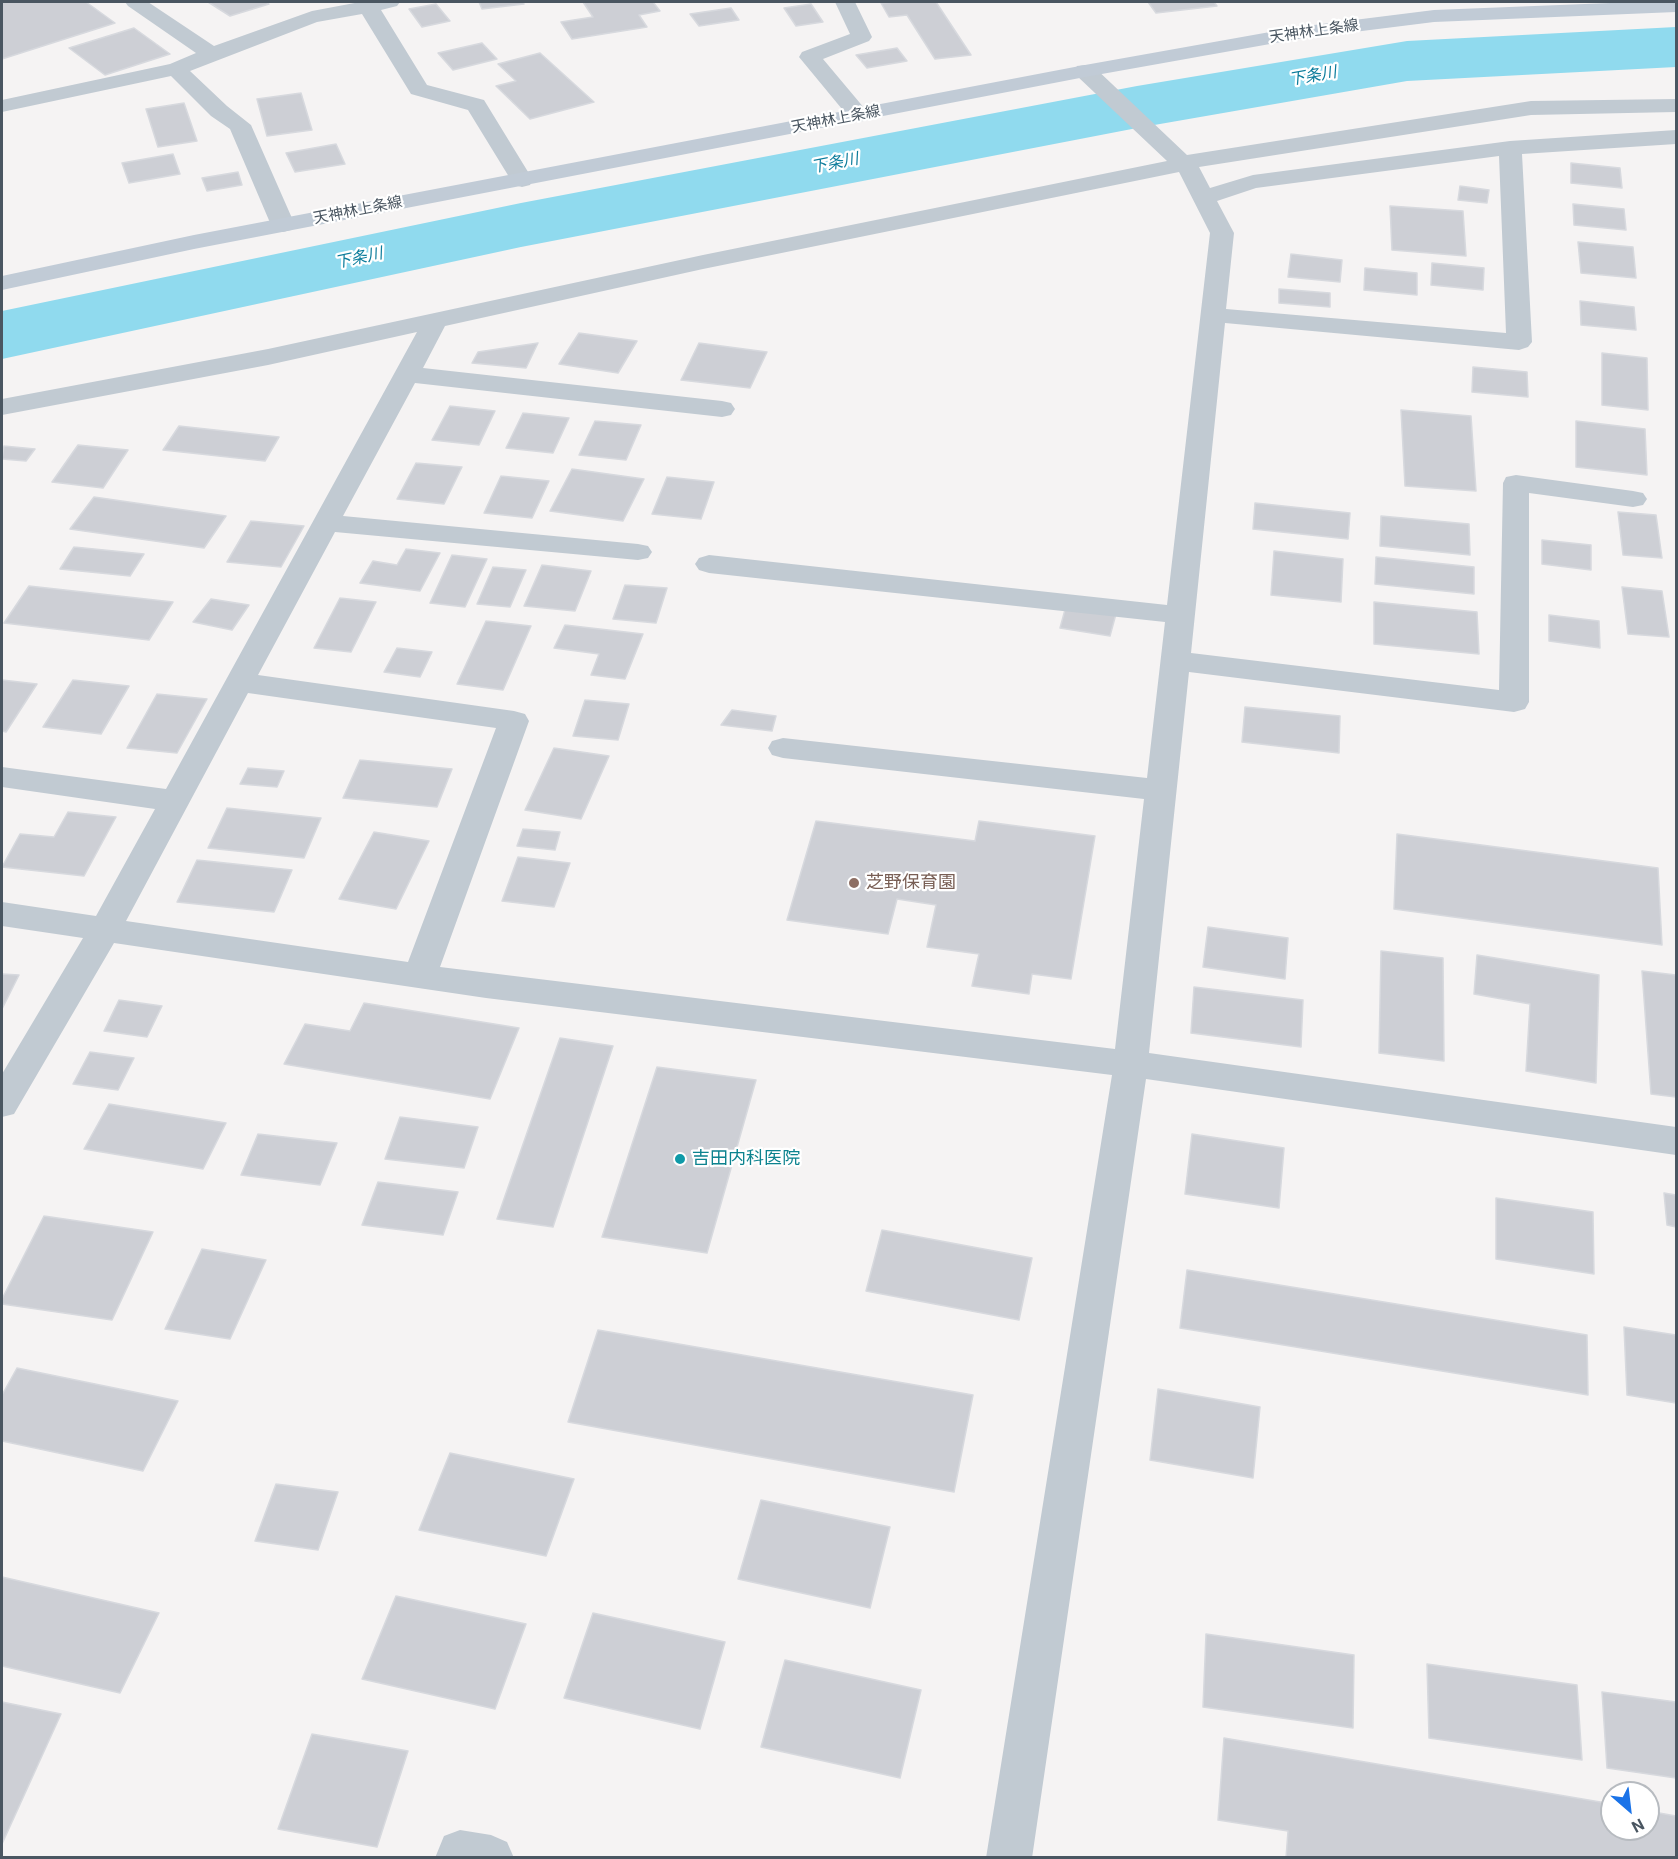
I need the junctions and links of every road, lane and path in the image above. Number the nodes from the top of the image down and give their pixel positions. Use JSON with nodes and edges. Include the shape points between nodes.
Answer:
{"nodes":[{"id":1,"x":135,"y":2,"type":"edge"},
{"id":2,"x":845,"y":2,"type":"edge"},
{"id":3,"x":379,"y":4,"type":"edge"},
{"id":4,"x":1677,"y":6,"type":"edge"},
{"id":5,"x":212,"y":54,"type":"junction"},
{"id":6,"x":176,"y":69,"type":"junction"},
{"id":7,"x":1085,"y":70,"type":"junction"},
{"id":8,"x":1677,"y":105,"type":"edge"},
{"id":9,"x":2,"y":106,"type":"edge"},
{"id":10,"x":859,"y":115,"type":"junction"},
{"id":11,"x":1677,"y":137,"type":"edge"},
{"id":12,"x":1510,"y":148,"type":"junction"},
{"id":13,"x":1181,"y":161,"type":"junction"},
{"id":14,"x":522,"y":180,"type":"junction"},
{"id":15,"x":1204,"y":198,"type":"junction"},
{"id":16,"x":283,"y":225,"type":"junction"},
{"id":17,"x":2,"y":283,"type":"edge"},
{"id":18,"x":1213,"y":315,"type":"junction"},
{"id":19,"x":435,"y":322,"type":"junction"},
{"id":20,"x":407,"y":374,"type":"junction"},
{"id":21,"x":2,"y":407,"type":"edge"},
{"id":22,"x":722,"y":409,"type":"dead end"},
{"id":23,"x":1633,"y":499,"type":"dead end"},
{"id":24,"x":325,"y":523,"type":"junction"},
{"id":25,"x":638,"y":552,"type":"dead end"},
{"id":26,"x":709,"y":564,"type":"dead end"},
{"id":27,"x":1180,"y":615,"type":"junction"},
{"id":28,"x":1175,"y":661,"type":"junction"},
{"id":29,"x":239,"y":682,"type":"junction"},
{"id":30,"x":783,"y":748,"type":"dead end"},
{"id":31,"x":2,"y":777,"type":"edge"},
{"id":32,"x":1161,"y":790,"type":"junction"},
{"id":33,"x":174,"y":801,"type":"junction"},
{"id":34,"x":2,"y":914,"type":"edge"},
{"id":35,"x":104,"y":931,"type":"junction"},
{"id":36,"x":419,"y":976,"type":"junction"},
{"id":37,"x":1131,"y":1064,"type":"junction"},
{"id":38,"x":2,"y":1104,"type":"edge"},
{"id":39,"x":1677,"y":1141,"type":"edge"},
{"id":40,"x":458,"y":1857,"type":"edge"},
{"id":41,"x":491,"y":1857,"type":"edge"},
{"id":42,"x":1008,"y":1857,"type":"edge"}],
"edges":[{"from":1,"to":5,"type":"street"},
{"from":2,"to":10,"type":"street","via":[[862,37],[810,57]]},
{"from":3,"to":5,"type":"street","via":[[312,17]]},
{"from":3,"to":14,"type":"street","via":[[419,88],[476,105]]},
{"from":4,"to":7,"type":"main road","name":"天神林上条線","via":[[1434,16],[1298,33]]},
{"from":5,"to":6,"type":"street"},
{"from":6,"to":9,"type":"street"},
{"from":6,"to":16,"type":"street","via":[[219,111],[240,125]]},
{"from":7,"to":10,"type":"main road","name":"天神林上条線"},
{"from":7,"to":13,"type":"street"},
{"from":8,"to":13,"type":"street","via":[[1531,108]]},
{"from":10,"to":14,"type":"main road","name":"天神林上条線"},
{"from":11,"to":12,"type":"street"},
{"from":12,"to":15,"type":"street","via":[[1253,182]]},
{"from":12,"to":18,"type":"street","via":[[1519,342]]},
{"from":13,"to":15,"type":"street"},
{"from":13,"to":19,"type":"street"},
{"from":14,"to":16,"type":"main road","name":"天神林上条線"},
{"from":15,"to":18,"type":"street","via":[[1222,233]]},
{"from":16,"to":17,"type":"main road","name":"天神林上条線"},
{"from":18,"to":27,"type":"street"},
{"from":19,"to":20,"type":"street"},
{"from":19,"to":21,"type":"street"},
{"from":20,"to":22,"type":"street"},
{"from":20,"to":24,"type":"street"},
{"from":23,"to":28,"type":"street","via":[[1516,483],[1514,702]]},
{"from":24,"to":25,"type":"street"},
{"from":24,"to":29,"type":"street"},
{"from":26,"to":27,"type":"street"},
{"from":27,"to":28,"type":"street"},
{"from":28,"to":32,"type":"street"},
{"from":29,"to":33,"type":"street"},
{"from":29,"to":36,"type":"street","via":[[514,721]]},
{"from":30,"to":32,"type":"street"},
{"from":31,"to":33,"type":"street"},
{"from":32,"to":37,"type":"street"},
{"from":33,"to":35,"type":"street"},
{"from":34,"to":35,"type":"street"},
{"from":35,"to":36,"type":"street"},
{"from":35,"to":38,"type":"street"},
{"from":36,"to":37,"type":"street"},
{"from":37,"to":39,"type":"street"},
{"from":37,"to":42,"type":"street"},
{"from":40,"to":41,"type":"street","via":[[460,1852]]}]}
